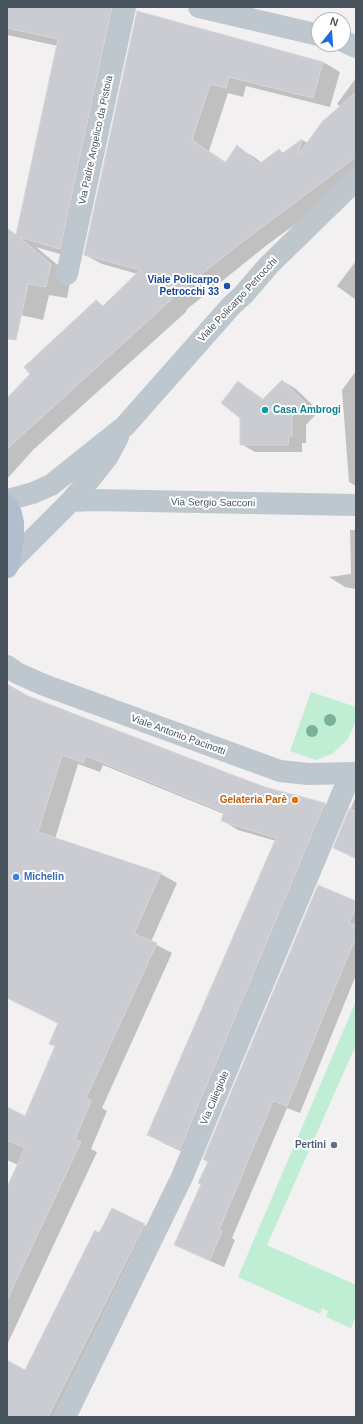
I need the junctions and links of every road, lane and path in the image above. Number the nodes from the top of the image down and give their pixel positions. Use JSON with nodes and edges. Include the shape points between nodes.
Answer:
{"nodes":[{"id":1,"x":125,"y":7,"type":"edge"},
{"id":2,"x":199,"y":7,"type":"edge"},
{"id":3,"x":311,"y":33,"type":"edge"},
{"id":4,"x":356,"y":180,"type":"edge"},
{"id":5,"x":67,"y":274,"type":"dead end"},
{"id":6,"x":125,"y":426,"type":"junction"},
{"id":7,"x":7,"y":500,"type":"edge"},
{"id":8,"x":71,"y":501,"type":"junction"},
{"id":9,"x":356,"y":505,"type":"edge"},
{"id":10,"x":7,"y":506,"type":"edge"},
{"id":11,"x":8,"y":565,"type":"edge"},
{"id":12,"x":7,"y":666,"type":"edge"},
{"id":13,"x":354,"y":773,"type":"edge"},
{"id":14,"x":65,"y":1417,"type":"edge"}],
"edges":[{"from":1,"to":5,"type":"street","name":"Via Padre Angelico da Pistoia"},
{"from":2,"to":3,"type":"street"},
{"from":4,"to":6,"type":"street","name":"Viale Policarpo Petrocchi","via":[[269,265]]},
{"from":6,"to":7,"type":"street","name":"Viale Policarpo Petrocchi","via":[[52,485]]},
{"from":6,"to":8,"type":"street","name":"Viale Policarpo Petrocchi","via":[[102,465]]},
{"from":8,"to":9,"type":"street","name":"Via Sergio Sacconi"},
{"from":8,"to":11,"type":"street","name":"Viale Policarpo Petrocchi"},
{"from":10,"to":11,"type":"main road","via":[[13,524]]},
{"from":12,"to":13,"type":"street","name":"Viale Antonio Pacinotti","via":[[44,685],[280,771],[308,774]]},
{"from":13,"to":14,"type":"street","name":"Via Ciliegiole","via":[[182,1177]]}]}
